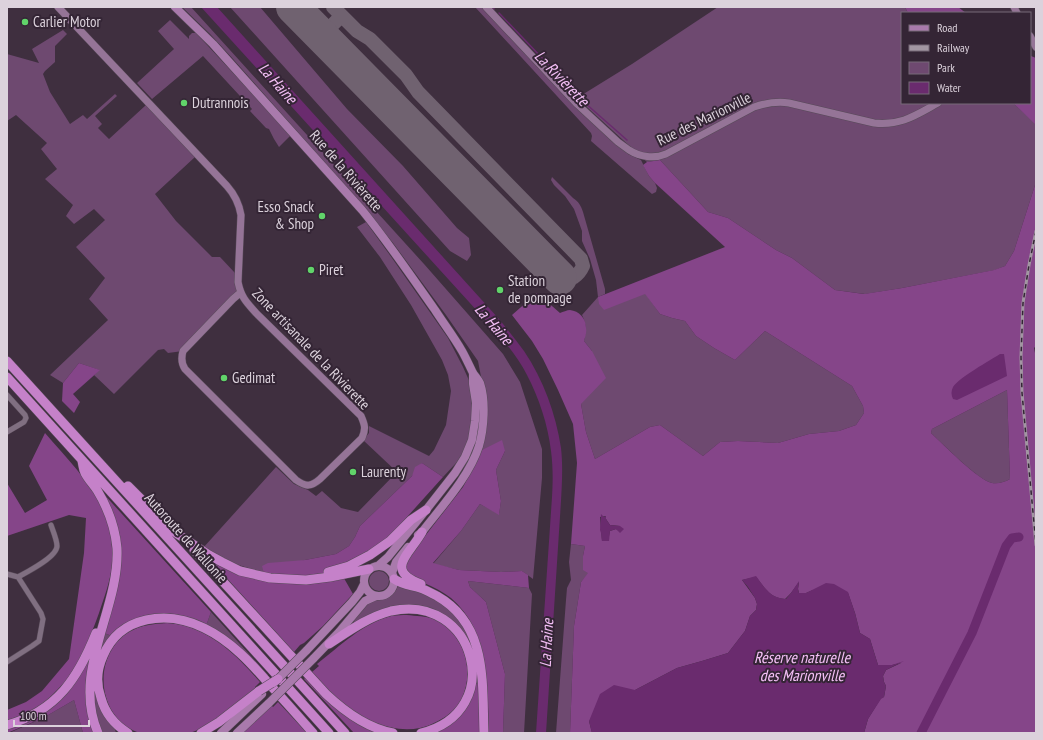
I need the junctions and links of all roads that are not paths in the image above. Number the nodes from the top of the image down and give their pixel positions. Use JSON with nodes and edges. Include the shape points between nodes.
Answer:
{"nodes":[{"id":1,"x":58,"y":7,"type":"edge"},
{"id":2,"x":175,"y":7,"type":"edge"},
{"id":3,"x":486,"y":7,"type":"edge"},
{"id":4,"x":1031,"y":38,"type":"edge"},
{"id":5,"x":1036,"y":48,"type":"edge"},
{"id":6,"x":936,"y":104,"type":"edge"},
{"id":7,"x":240,"y":293,"type":"junction"},
{"id":8,"x":7,"y":361,"type":"edge"},
{"id":9,"x":473,"y":372,"type":"junction"},
{"id":10,"x":7,"y":377,"type":"edge"},
{"id":11,"x":7,"y":394,"type":"edge"},
{"id":12,"x":7,"y":432,"type":"edge"},
{"id":13,"x":80,"y":442,"type":"junction"},
{"id":14,"x":82,"y":460,"type":"junction"},
{"id":15,"x":426,"y":510,"type":"junction"},
{"id":16,"x":51,"y":525,"type":"dead end"},
{"id":17,"x":173,"y":531,"type":"junction"},
{"id":18,"x":422,"y":532,"type":"junction"},
{"id":19,"x":379,"y":565,"type":"junction"},
{"id":20,"x":369,"y":569,"type":"junction"},
{"id":21,"x":7,"y":574,"type":"edge"},
{"id":22,"x":393,"y":576,"type":"junction"},
{"id":23,"x":18,"y":577,"type":"junction"},
{"id":24,"x":292,"y":580,"type":"junction"},
{"id":25,"x":364,"y":584,"type":"junction"},
{"id":26,"x":376,"y":596,"type":"junction"},
{"id":27,"x":436,"y":596,"type":"junction"},
{"id":28,"x":110,"y":600,"type":"junction"},
{"id":29,"x":329,"y":644,"type":"junction"},
{"id":30,"x":7,"y":662,"type":"edge"},
{"id":31,"x":278,"y":679,"type":"joint"},
{"id":32,"x":260,"y":693,"type":"junction"},
{"id":33,"x":7,"y":725,"type":"edge"},
{"id":34,"x":98,"y":733,"type":"edge"},
{"id":35,"x":128,"y":733,"type":"edge"},
{"id":36,"x":201,"y":733,"type":"edge"},
{"id":37,"x":221,"y":733,"type":"edge"},
{"id":38,"x":237,"y":733,"type":"edge"},
{"id":39,"x":313,"y":733,"type":"edge"},
{"id":40,"x":329,"y":733,"type":"edge"},
{"id":41,"x":345,"y":733,"type":"edge"},
{"id":42,"x":393,"y":733,"type":"edge"},
{"id":43,"x":421,"y":733,"type":"edge"},
{"id":44,"x":484,"y":733,"type":"edge"}],
"edges":[{"from":1,"to":7,"type":"street","name":"Zone artisanale de la Rivierette","via":[[235,196],[241,215],[238,282]]},
{"from":2,"to":9,"type":"main road","name":"Rue de la Rivièrette","via":[[213,44],[362,210],[444,323]]},
{"from":3,"to":6,"type":"street","name":"Rue des Marionville","via":[[586,112],[634,154],[655,157],[666,154],[754,107],[767,103],[789,103],[886,124],[908,119]]},
{"from":4,"to":5,"type":"street"},
{"from":7,"to":7,"type":"street","name":"Zone artisanale de la Rivierette","via":[[256,313],[361,416],[364,432],[358,442],[315,484],[304,485],[296,480],[182,364],[182,351]]},
{"from":8,"to":13,"type":"highway","name":"Autoroute de Wallonie"},
{"from":9,"to":15,"type":"main road","via":[[476,412],[472,440],[458,468]]},
{"from":9,"to":18,"type":"main road","name":"Rue de la Rivièrette","via":[[479,382],[483,404],[483,428],[479,446],[461,481]]},
{"from":10,"to":14,"type":"highway","name":"Autoroute de Wallonie"},
{"from":11,"to":12,"type":"street","via":[[26,418],[24,422]]},
{"from":13,"to":17,"type":"highway","via":[[106,463]]},
{"from":13,"to":41,"type":"highway","name":"Autoroute de Wallonie"},
{"from":14,"to":28,"type":"highway","via":[[84,473],[105,505],[115,532],[117,564]]},
{"from":14,"to":40,"type":"highway","name":"Autoroute de Wallonie"},
{"from":15,"to":19,"type":"main road"},
{"from":15,"to":24,"type":"highway","via":[[411,520],[381,548],[349,566]]},
{"from":16,"to":23,"type":"street","via":[[57,546],[56,552]]},
{"from":17,"to":24,"type":"highway","via":[[209,555],[246,573]]},
{"from":17,"to":42,"type":"highway","via":[[203,559],[326,694],[357,719]]},
{"from":18,"to":22,"type":"main road","name":"Rue de la Rivièrette","via":[[396,562]]},
{"from":18,"to":27,"type":"highway","via":[[404,558],[402,569],[408,578],[423,585]]},
{"from":19,"to":20,"type":"main road"},
{"from":19,"to":22,"type":"main road","via":[[388,568]]},
{"from":20,"to":24,"type":"highway","via":[[318,579]]},
{"from":20,"to":25,"type":"main road","via":[[365,574]]},
{"from":21,"to":23,"type":"street"},
{"from":22,"to":26,"type":"main road","via":[[393,587],[388,593]]},
{"from":22,"to":27,"type":"highway","via":[[403,584],[422,588]]},
{"from":23,"to":30,"type":"street","via":[[43,619],[39,641]]},
{"from":25,"to":26,"type":"main road","via":[[368,592]]},
{"from":25,"to":31,"type":"main road","bridge":true,"via":[[352,602]]},
{"from":26,"to":29,"type":"main road","via":[[365,601]]},
{"from":27,"to":44,"type":"highway","via":[[452,606],[462,617],[477,646],[483,682]]},
{"from":28,"to":33,"type":"highway","via":[[84,660],[64,691],[42,710]]},
{"from":28,"to":34,"type":"highway","via":[[91,679],[91,710]]},
{"from":29,"to":38,"type":"main road","bridge":true},
{"from":29,"to":43,"type":"highway","via":[[372,618],[399,610],[417,610],[448,622],[466,643],[471,658],[472,676],[469,692],[453,717],[440,726]]},
{"from":31,"to":32,"type":"highway","bridge":true},
{"from":32,"to":36,"type":"highway"},
{"from":32,"to":37,"type":"main road"},
{"from":35,"to":39,"type":"highway","via":[[112,719],[102,701],[98,678],[101,660],[110,643],[127,627],[141,621],[162,618],[199,625],[227,642],[246,659]]}]}
